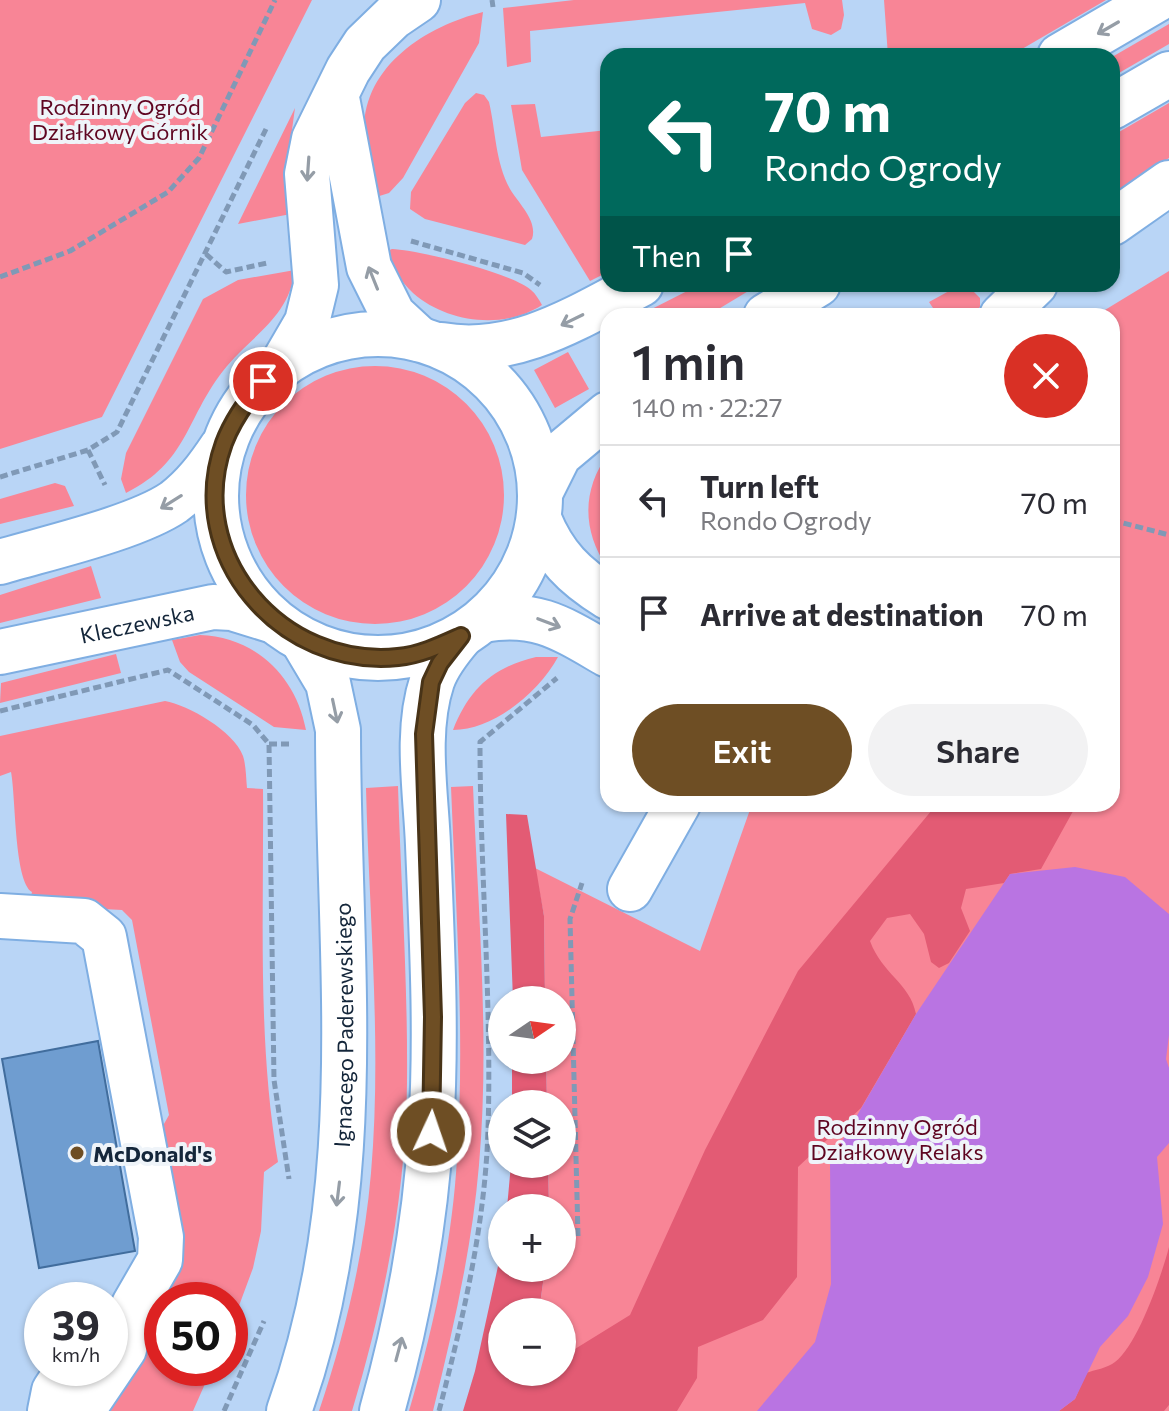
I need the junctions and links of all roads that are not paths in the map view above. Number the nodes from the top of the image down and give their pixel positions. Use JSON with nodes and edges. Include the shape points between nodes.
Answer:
{"nodes":[{"id":1,"x":418,"y":0,"type":"edge"},
{"id":2,"x":1156,"y":0,"type":"edge"},
{"id":3,"x":1074,"y":48,"type":"edge"},
{"id":4,"x":1169,"y":74,"type":"edge"},
{"id":5,"x":337,"y":98,"type":"junction"},
{"id":6,"x":1120,"y":102,"type":"edge"},
{"id":7,"x":1169,"y":183,"type":"edge"},
{"id":8,"x":1120,"y":217,"type":"edge"},
{"id":9,"x":625,"y":292,"type":"edge"},
{"id":10,"x":805,"y":292,"type":"edge"},
{"id":11,"x":1027,"y":292,"type":"edge"},
{"id":12,"x":779,"y":308,"type":"edge"},
{"id":13,"x":1010,"y":308,"type":"edge"},
{"id":14,"x":427,"y":341,"type":"junction"},
{"id":15,"x":282,"y":365,"type":"junction"},
{"id":16,"x":600,"y":421,"type":"edge"},
{"id":17,"x":223,"y":445,"type":"junction"},
{"id":18,"x":539,"y":506,"type":"junction"},
{"id":19,"x":0,"y":562,"type":"edge"},
{"id":20,"x":600,"y":591,"type":"edge"},
{"id":21,"x":472,"y":628,"type":"junction"},
{"id":22,"x":288,"y":631,"type":"junction"},
{"id":23,"x":594,"y":647,"type":"edge"},
{"id":24,"x":0,"y":652,"type":"edge"},
{"id":25,"x":673,"y":812,"type":"edge"},
{"id":26,"x":630,"y":889,"type":"road end"},
{"id":27,"x":0,"y":916,"type":"edge"},
{"id":28,"x":128,"y":1305,"type":"edge"},
{"id":29,"x":57,"y":1386,"type":"edge"},
{"id":30,"x":99,"y":1386,"type":"edge"},
{"id":31,"x":50,"y":1411,"type":"edge"},
{"id":32,"x":82,"y":1411,"type":"edge"},
{"id":33,"x":289,"y":1411,"type":"edge"},
{"id":34,"x":382,"y":1411,"type":"edge"}],
"edges":[{"from":1,"to":5,"type":"main road","via":[[365,44]]},
{"from":2,"to":3,"type":"main road","one_way":true},
{"from":4,"to":6,"type":"main road"},
{"from":14,"to":5,"type":"main road","one_way":true,"via":[[393,315],[369,267]]},
{"from":5,"to":15,"type":"main road","one_way":true,"via":[[308,156],[309,226],[316,261],[313,303]]},
{"from":7,"to":8,"type":"main road"},
{"from":9,"to":14,"type":"main road","one_way":true,"via":[[520,341],[481,349]]},
{"from":10,"to":12,"type":"main road"},
{"from":11,"to":13,"type":"main road"},
{"from":14,"to":15,"type":"main road","via":[[361,334],[307,350]]},
{"from":14,"to":18,"type":"main road","via":[[483,372],[519,414],[538,465]]},
{"from":15,"to":17,"type":"main road","via":[[246,401]]},
{"from":16,"to":18,"type":"main road","via":[[559,455]]},
{"from":17,"to":19,"type":"main road","one_way":true,"via":[[201,477],[171,504]]},
{"from":17,"to":22,"type":"main road","name":"Ignacego Paderewskiego","via":[[217,472],[218,528],[238,579]]},
{"from":18,"to":20,"type":"main road","via":[[564,564]]},
{"from":18,"to":21,"type":"main road","via":[[525,565],[514,585]]},
{"from":21,"to":22,"type":"main road","name":"Kleczewska","via":[[431,650],[388,657],[334,653]]},
{"from":21,"to":23,"type":"main road","one_way":true,"via":[[531,617]]},
{"from":34,"to":21,"type":"main road","one_way":true,"via":[[409,1299],[431,1132],[426,708],[440,663]]},
{"from":22,"to":24,"type":"main road","name":"Kleczewska","via":[[250,612],[213,607]]},
{"from":22,"to":33,"type":"main road","name":"Ignacego Paderewskiego","one_way":true,"via":[[328,683],[338,730],[345,1115],[323,1293]]},
{"from":25,"to":26,"type":"main road"},
{"from":27,"to":28,"type":"main road","via":[[84,921],[99,930],[109,951],[162,1245],[160,1260]]},
{"from":29,"to":31,"type":"main road"},
{"from":30,"to":32,"type":"main road"}]}
